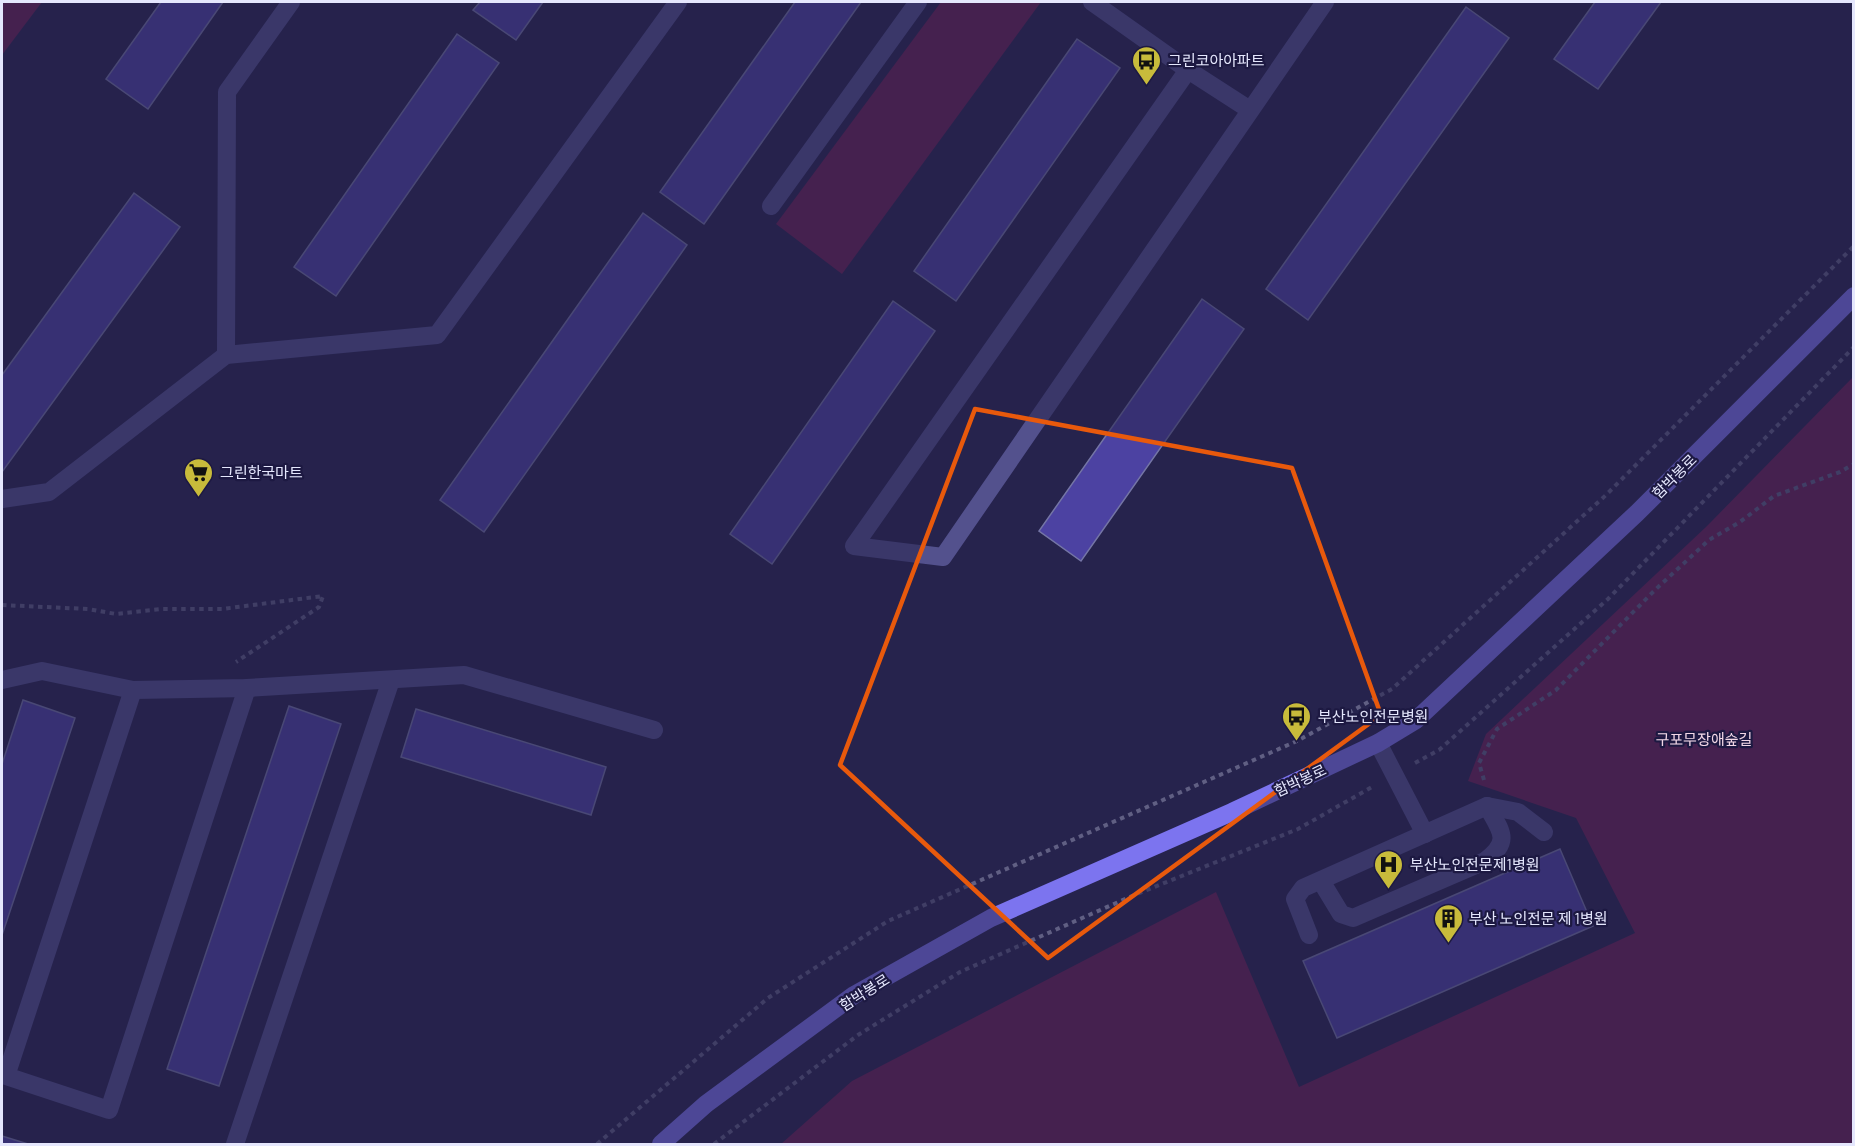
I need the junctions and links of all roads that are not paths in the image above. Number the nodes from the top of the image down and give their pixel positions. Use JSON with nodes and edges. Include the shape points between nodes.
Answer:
{"nodes":[{"id":1,"x":291,"y":2,"type":"edge"},
{"id":2,"x":678,"y":2,"type":"edge"},
{"id":3,"x":918,"y":2,"type":"edge"},
{"id":4,"x":1092,"y":2,"type":"edge"},
{"id":5,"x":1325,"y":2,"type":"edge"},
{"id":6,"x":1188,"y":70,"type":"junction"},
{"id":7,"x":1250,"y":110,"type":"junction"},
{"id":8,"x":771,"y":207,"type":"dead end"},
{"id":9,"x":1854,"y":296,"type":"edge"},
{"id":10,"x":226,"y":355,"type":"junction"},
{"id":11,"x":2,"y":499,"type":"edge"},
{"id":12,"x":2,"y":680,"type":"edge"},
{"id":13,"x":391,"y":680,"type":"junction"},
{"id":14,"x":247,"y":687,"type":"junction"},
{"id":15,"x":133,"y":690,"type":"junction"},
{"id":16,"x":654,"y":730,"type":"dead end"},
{"id":17,"x":1378,"y":743,"type":"junction"},
{"id":18,"x":1487,"y":806,"type":"junction"},
{"id":19,"x":1544,"y":832,"type":"dead end"},
{"id":20,"x":1425,"y":834,"type":"junction"},
{"id":21,"x":1321,"y":880,"type":"junction"},
{"id":22,"x":1309,"y":935,"type":"dead end"},
{"id":23,"x":235,"y":1144,"type":"edge"},
{"id":24,"x":661,"y":1144,"type":"edge"}],
"edges":[{"from":1,"to":10,"type":"lane","via":[[227,92]]},
{"from":2,"to":10,"type":"lane","via":[[437,335]]},
{"from":3,"to":8,"type":"lane"},
{"from":4,"to":6,"type":"lane"},
{"from":5,"to":7,"type":"lane"},
{"from":6,"to":7,"type":"lane"},
{"from":6,"to":7,"type":"lane","via":[[854,546],[943,557]]},
{"from":9,"to":17,"type":"main road","name":"함박봉로","via":[[1629,521],[1416,720]]},
{"from":10,"to":11,"type":"lane","via":[[49,492]]},
{"from":12,"to":15,"type":"lane","via":[[42,671]]},
{"from":13,"to":14,"type":"lane"},
{"from":13,"to":16,"type":"lane","via":[[464,675]]},
{"from":13,"to":23,"type":"lane"},
{"from":14,"to":15,"type":"lane"},
{"from":14,"to":15,"type":"lane","via":[[109,1110],[6,1076]]},
{"from":17,"to":20,"type":"lane"},
{"from":17,"to":24,"type":"main road","name":"함박봉로","via":[[991,918],[854,995],[706,1104]]},
{"from":18,"to":19,"type":"lane","via":[[1518,812]]},
{"from":18,"to":20,"type":"lane"},
{"from":18,"to":21,"type":"lane","via":[[1503,841],[1499,850],[1485,861],[1353,918],[1341,914]]},
{"from":20,"to":21,"type":"lane"},
{"from":21,"to":22,"type":"lane","via":[[1303,888],[1295,899]]}]}
